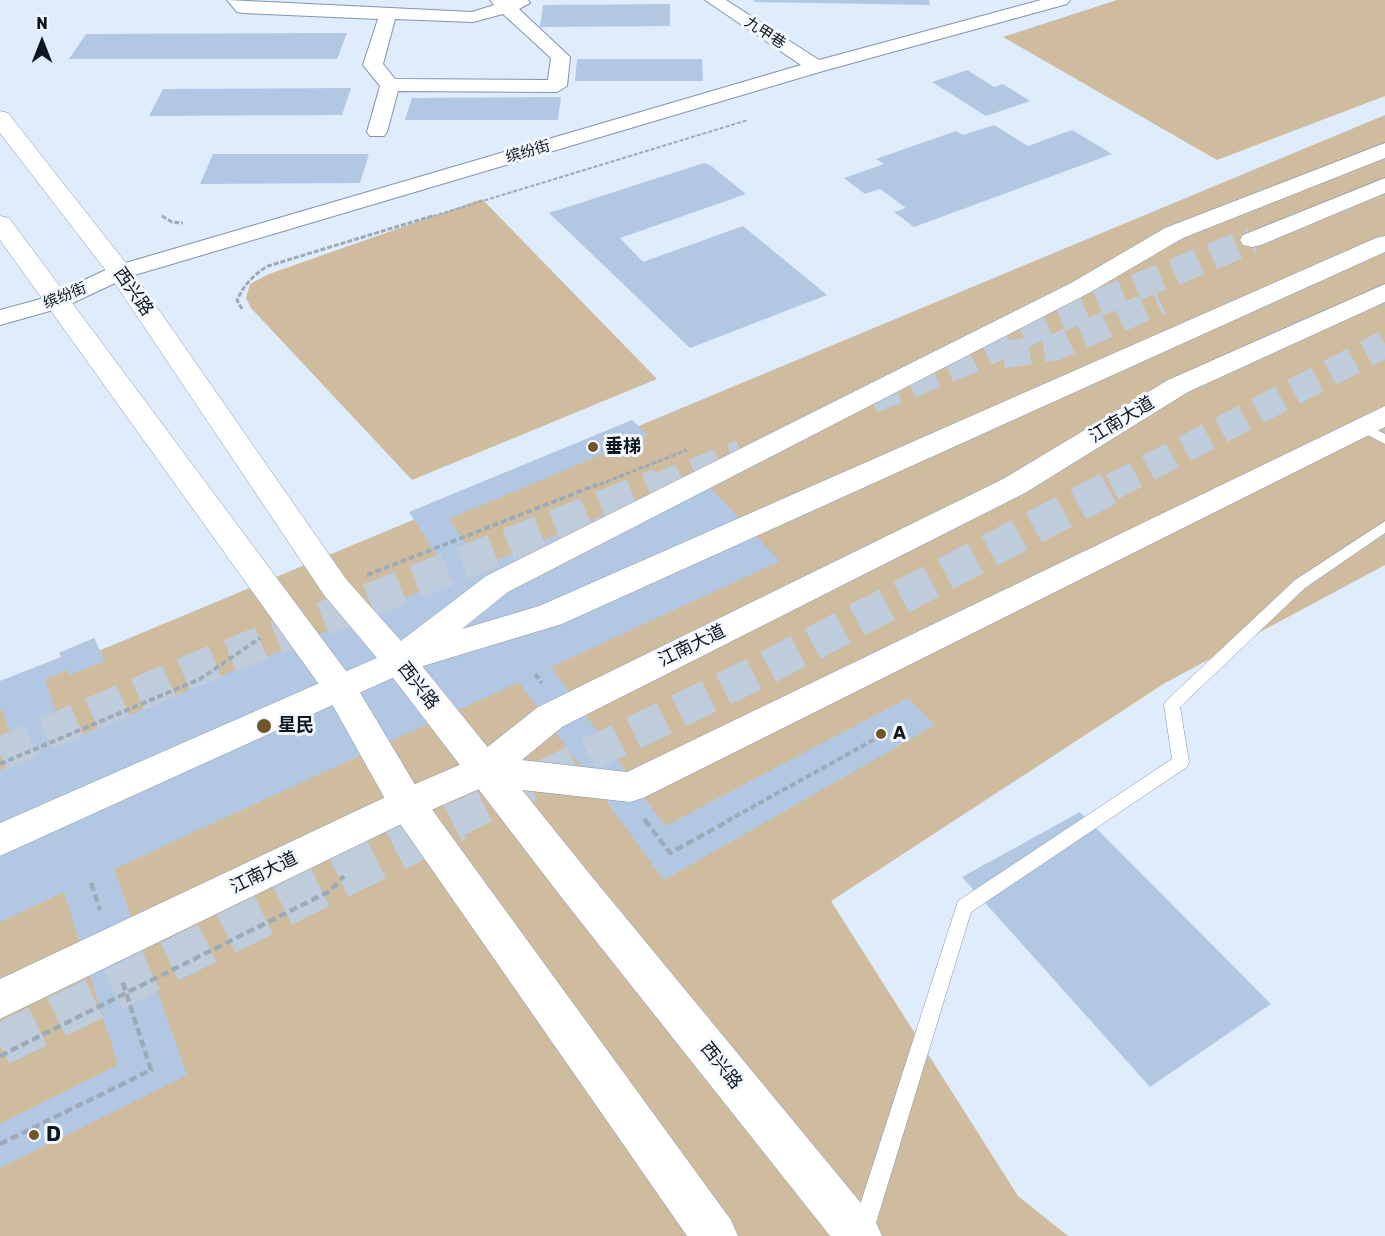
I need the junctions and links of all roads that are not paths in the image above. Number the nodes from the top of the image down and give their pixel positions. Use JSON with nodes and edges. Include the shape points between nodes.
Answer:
{"nodes":[{"id":1,"x":236,"y":0,"type":"edge"},
{"id":2,"x":531,"y":0,"type":"edge"},
{"id":3,"x":714,"y":0,"type":"edge"},
{"id":4,"x":1061,"y":0,"type":"edge"},
{"id":5,"x":504,"y":3,"type":"edge"},
{"id":6,"x":388,"y":14,"type":"junction"},
{"id":7,"x":816,"y":67,"type":"junction"},
{"id":8,"x":390,"y":85,"type":"junction"},
{"id":9,"x":0,"y":118,"type":"edge"},
{"id":10,"x":377,"y":132,"type":"dead end"},
{"id":11,"x":1385,"y":150,"type":"edge"},
{"id":12,"x":1385,"y":185,"type":"edge"},
{"id":13,"x":1385,"y":204,"type":"edge"},
{"id":14,"x":0,"y":223,"type":"edge"},
{"id":15,"x":1252,"y":240,"type":"tunnel mouth"},
{"id":16,"x":1385,"y":243,"type":"edge"},
{"id":17,"x":1275,"y":250,"type":"tunnel mouth"},
{"id":18,"x":120,"y":272,"type":"junction"},
{"id":19,"x":1385,"y":292,"type":"edge"},
{"id":20,"x":56,"y":302,"type":"junction"},
{"id":21,"x":0,"y":318,"type":"edge"},
{"id":22,"x":1378,"y":427,"type":"edge"},
{"id":23,"x":1385,"y":526,"type":"edge"},
{"id":24,"x":399,"y":661,"type":"junction"},
{"id":25,"x":340,"y":688,"type":"junction"},
{"id":26,"x":484,"y":771,"type":"junction"},
{"id":27,"x":407,"y":804,"type":"junction"},
{"id":28,"x":0,"y":840,"type":"edge"},
{"id":29,"x":0,"y":1000,"type":"edge"},
{"id":30,"x":715,"y":1236,"type":"edge"},
{"id":31,"x":860,"y":1236,"type":"edge"}],
"edges":[{"from":1,"to":6,"type":"street","via":[[243,8]]},
{"from":2,"to":5,"type":"street"},
{"from":3,"to":7,"type":"street","name":"九甲巷"},
{"from":4,"to":7,"type":"street","name":"缤纷街"},
{"from":5,"to":6,"type":"street","via":[[473,17]]},
{"from":5,"to":8,"type":"street","via":[[561,57],[556,86]]},
{"from":6,"to":8,"type":"street","via":[[373,65]]},
{"from":7,"to":18,"type":"street","name":"缤纷街"},
{"from":8,"to":10,"type":"street"},
{"from":9,"to":18,"type":"main road","name":"西兴路"},
{"from":11,"to":24,"type":"main road","via":[[1174,233],[1080,288],[497,584]]},
{"from":12,"to":15,"type":"main road"},
{"from":13,"to":17,"type":"main road"},
{"from":14,"to":20,"type":"main road"},
{"from":16,"to":24,"type":"main road","via":[[550,615]]},
{"from":18,"to":20,"type":"street","name":"缤纷街"},
{"from":18,"to":24,"type":"main road","name":"西兴路","via":[[335,587]]},
{"from":19,"to":26,"type":"main road","name":"江南大道","via":[[1178,386],[1014,486],[550,717]]},
{"from":20,"to":21,"type":"street","name":"缤纷街"},
{"from":20,"to":25,"type":"main road"},
{"from":22,"to":26,"type":"main road","via":[[630,787]]},
{"from":23,"to":31,"type":"lane","via":[[1300,584],[1172,705],[1181,762],[964,906]]},
{"from":24,"to":25,"type":"main road"},
{"from":24,"to":26,"type":"main road","name":"西兴路"},
{"from":25,"to":27,"type":"main road"},
{"from":25,"to":28,"type":"main road"},
{"from":26,"to":27,"type":"main road","name":"江南大道"},
{"from":26,"to":31,"type":"main road","name":"西兴路"},
{"from":27,"to":29,"type":"main road","name":"江南大道"},
{"from":27,"to":30,"type":"main road"}]}
